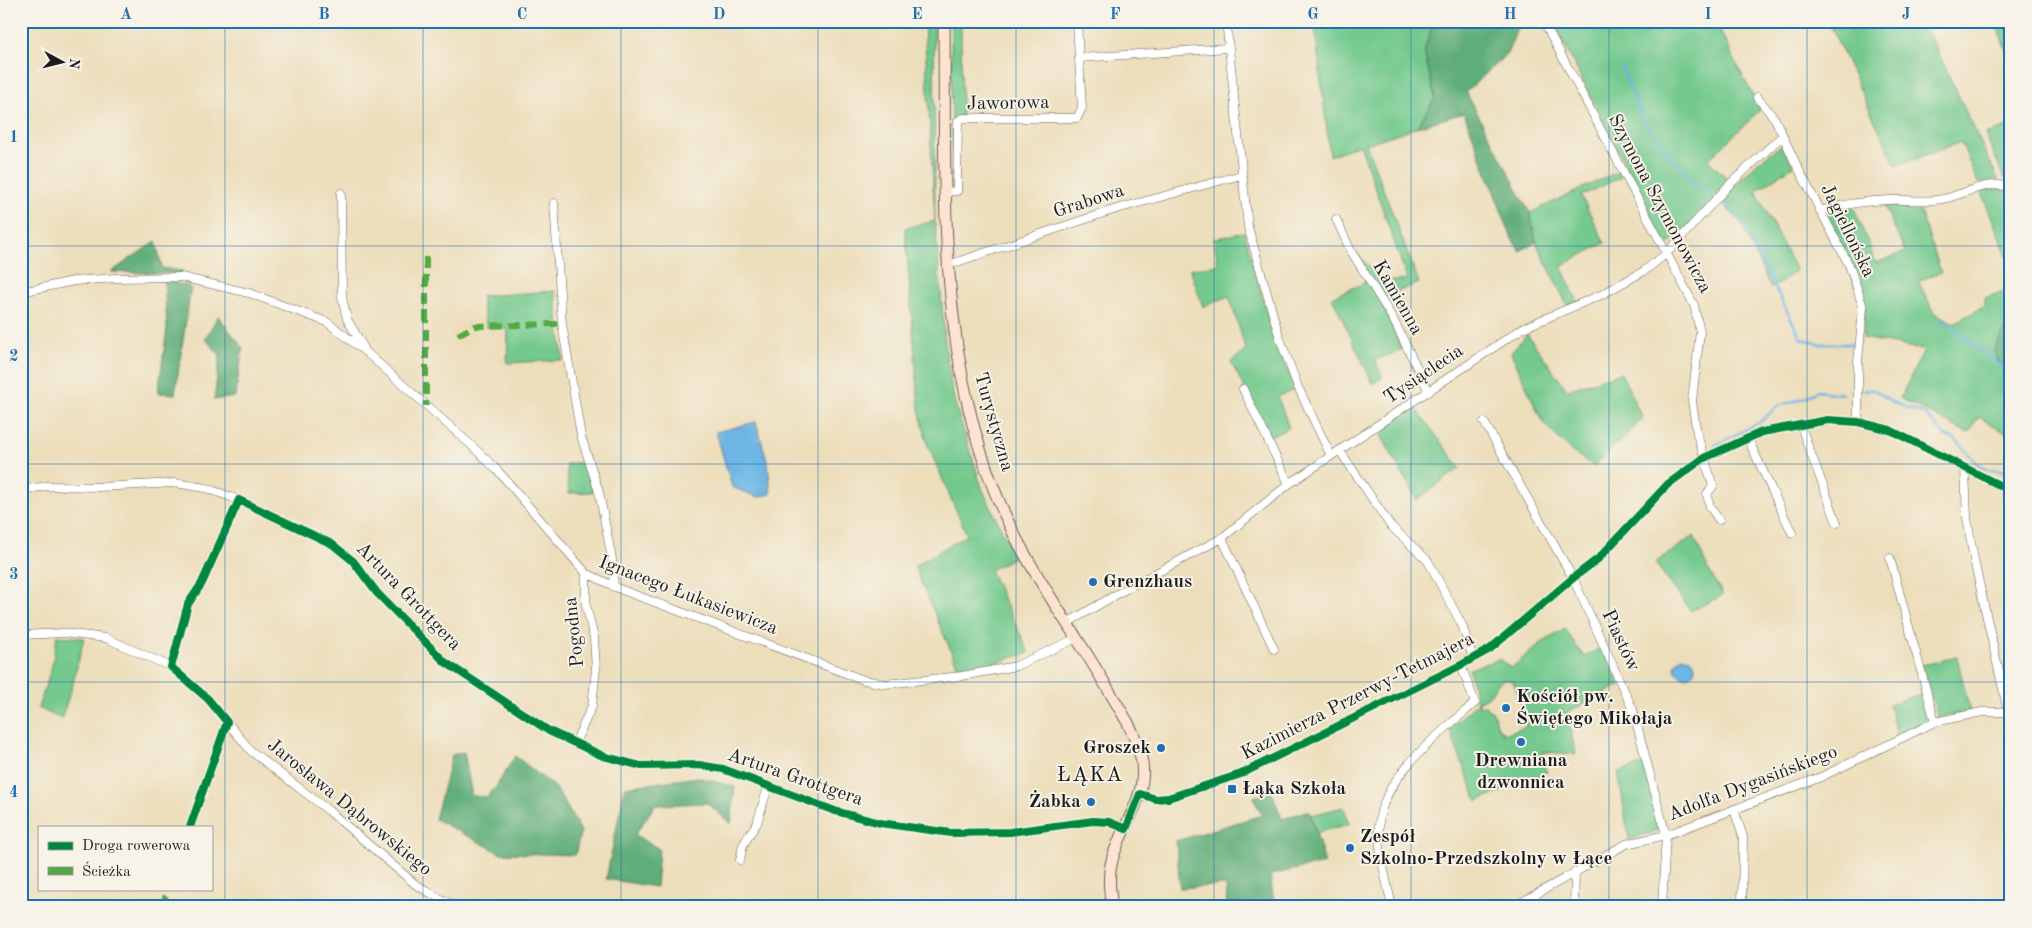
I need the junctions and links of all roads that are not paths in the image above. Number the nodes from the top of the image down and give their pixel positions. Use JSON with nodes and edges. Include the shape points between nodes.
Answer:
{"nodes":[{"id":1,"x":944,"y":21,"type":"edge"},
{"id":2,"x":1077,"y":21,"type":"edge"},
{"id":3,"x":1226,"y":21,"type":"edge"},
{"id":4,"x":1546,"y":26,"type":"dead end"},
{"id":5,"x":1228,"y":48,"type":"junction"},
{"id":6,"x":1079,"y":58,"type":"junction"},
{"id":7,"x":1757,"y":96,"type":"dead end"},
{"id":8,"x":1782,"y":136,"type":"junction"},
{"id":9,"x":1241,"y":175,"type":"junction"},
{"id":10,"x":2011,"y":188,"type":"edge"},
{"id":11,"x":946,"y":192,"type":"junction"},
{"id":12,"x":341,"y":193,"type":"dead end"},
{"id":13,"x":554,"y":203,"type":"dead end"},
{"id":14,"x":1820,"y":211,"type":"junction"},
{"id":15,"x":1336,"y":219,"type":"dead end"},
{"id":16,"x":1667,"y":253,"type":"junction"},
{"id":17,"x":948,"y":265,"type":"junction"},
{"id":18,"x":21,"y":292,"type":"edge"},
{"id":19,"x":367,"y":353,"type":"junction"},
{"id":20,"x":1243,"y":389,"type":"dead end"},
{"id":21,"x":1429,"y":392,"type":"junction"},
{"id":22,"x":1484,"y":422,"type":"dead end"},
{"id":23,"x":1858,"y":422,"type":"junction"},
{"id":24,"x":1800,"y":424,"type":"junction"},
{"id":25,"x":1748,"y":439,"type":"junction"},
{"id":26,"x":1340,"y":451,"type":"junction"},
{"id":27,"x":1332,"y":456,"type":"junction"},
{"id":28,"x":1704,"y":458,"type":"junction"},
{"id":29,"x":1966,"y":468,"type":"junction"},
{"id":30,"x":1289,"y":484,"type":"junction"},
{"id":31,"x":21,"y":490,"type":"edge"},
{"id":32,"x":2011,"y":491,"type":"edge"},
{"id":33,"x":239,"y":500,"type":"junction"},
{"id":34,"x":1719,"y":520,"type":"dead end"},
{"id":35,"x":1837,"y":524,"type":"dead end"},
{"id":36,"x":1792,"y":534,"type":"dead end"},
{"id":37,"x":1222,"y":538,"type":"junction"},
{"id":38,"x":1890,"y":558,"type":"dead end"},
{"id":39,"x":586,"y":573,"type":"junction"},
{"id":40,"x":1573,"y":578,"type":"junction"},
{"id":41,"x":614,"y":587,"type":"junction"},
{"id":42,"x":1067,"y":623,"type":"junction"},
{"id":43,"x":21,"y":635,"type":"edge"},
{"id":44,"x":1076,"y":638,"type":"junction"},
{"id":45,"x":1274,"y":649,"type":"dead end"},
{"id":46,"x":1473,"y":658,"type":"junction"},
{"id":47,"x":171,"y":666,"type":"junction"},
{"id":48,"x":1461,"y":666,"type":"junction"},
{"id":49,"x":2010,"y":712,"type":"edge"},
{"id":50,"x":1936,"y":722,"type":"junction"},
{"id":51,"x":575,"y":744,"type":"junction"},
{"id":52,"x":768,"y":787,"type":"junction"},
{"id":53,"x":1140,"y":794,"type":"junction"},
{"id":54,"x":1734,"y":809,"type":"junction"},
{"id":55,"x":1126,"y":829,"type":"junction"},
{"id":56,"x":1666,"y":834,"type":"junction"},
{"id":57,"x":740,"y":860,"type":"dead end"},
{"id":58,"x":1575,"y":872,"type":"junction"},
{"id":59,"x":461,"y":907,"type":"edge"},
{"id":60,"x":1112,"y":907,"type":"edge"},
{"id":61,"x":1392,"y":907,"type":"edge"},
{"id":62,"x":1513,"y":907,"type":"edge"},
{"id":63,"x":1574,"y":907,"type":"edge"},
{"id":64,"x":1662,"y":907,"type":"edge"},
{"id":65,"x":1742,"y":907,"type":"edge"}],
"edges":[{"from":1,"to":11,"type":"main road","name":"Turystyczna"},
{"from":2,"to":6,"type":"street","name":"Jaworowa"},
{"from":3,"to":5,"type":"street"},
{"from":4,"to":16,"type":"street","name":"Szymona Szymonowicza"},
{"from":5,"to":6,"type":"street"},
{"from":5,"to":9,"type":"street"},
{"from":6,"to":11,"type":"street","name":"Jaworowa","via":[[1082,108],[1077,118],[963,118],[958,121],[956,191]]},
{"from":7,"to":8,"type":"street","name":"Jagiellońska","via":[[1775,119]]},
{"from":8,"to":14,"type":"street","name":"Jagiellońska"},
{"from":8,"to":16,"type":"street","name":"Tysiąclecia","via":[[1729,185]]},
{"from":9,"to":17,"type":"street","name":"Grabowa","via":[[1113,210]]},
{"from":9,"to":27,"type":"street","via":[[1248,227],[1280,339],[1298,387]]},
{"from":10,"to":14,"type":"street","via":[[1979,188],[1945,199],[1847,203]]},
{"from":11,"to":17,"type":"main road","name":"Turystyczna"},
{"from":12,"to":19,"type":"street","name":"Ignacego Łukasiewicza","via":[[342,297],[347,319]]},
{"from":13,"to":41,"type":"street","via":[[561,318],[581,436],[599,492],[609,540]]},
{"from":14,"to":23,"type":"street","name":"Jagiellońska","via":[[1849,265],[1862,308]]},
{"from":15,"to":21,"type":"street","name":"Kamienna","via":[[1351,252],[1393,319]]},
{"from":16,"to":21,"type":"street","name":"Tysiąclecia","via":[[1644,271],[1603,294],[1523,328]]},
{"from":16,"to":28,"type":"street","name":"Szymona Szymonowicza","via":[[1694,305],[1700,332],[1692,400]]},
{"from":17,"to":42,"type":"main road","name":"Turystyczna","via":[[960,370],[985,467],[1012,532]]},
{"from":18,"to":19,"type":"street","name":"Ignacego Łukasiewicza","via":[[74,281],[181,277],[249,293],[306,313],[327,322]]},
{"from":19,"to":39,"type":"street","name":"Ignacego Łukasiewicza","via":[[499,472]]},
{"from":20,"to":30,"type":"street"},
{"from":21,"to":26,"type":"street","name":"Tysiąclecia"},
{"from":22,"to":40,"type":"street","name":"Piastów"},
{"from":23,"to":24,"type":"street","name":"Kazimierza Przerwy-Tetmajera","via":[[1828,420]]},
{"from":23,"to":29,"type":"street","name":"Kazimierza Przerwy-Tetmajera","via":[[1890,430]]},
{"from":24,"to":25,"type":"street","name":"Kazimierza Przerwy-Tetmajera","via":[[1762,432]]},
{"from":24,"to":35,"type":"street"},
{"from":25,"to":28,"type":"street","name":"Kazimierza Przerwy-Tetmajera"},
{"from":25,"to":36,"type":"street"},
{"from":26,"to":27,"type":"street","name":"Tysiąclecia"},
{"from":26,"to":46,"type":"street","via":[[1390,525],[1428,561],[1462,625]]},
{"from":27,"to":30,"type":"street","name":"Tysiąclecia"},
{"from":28,"to":34,"type":"street","name":"Szymona Szymonowicza","via":[[1713,486],[1706,494]]},
{"from":28,"to":40,"type":"street","name":"Kazimierza Przerwy-Tetmajera","via":[[1668,484],[1599,558]]},
{"from":29,"to":32,"type":"street","name":"Kazimierza Przerwy-Tetmajera"},
{"from":29,"to":49,"type":"street","via":[[1967,518],[1974,560]]},
{"from":30,"to":37,"type":"street","name":"Tysiąclecia"},
{"from":31,"to":33,"type":"street","name":"Artura Grottgera","via":[[47,486],[175,483],[206,488]]},
{"from":33,"to":47,"type":"street","via":[[202,583],[188,604]]},
{"from":33,"to":51,"type":"street","name":"Artura Grottgera","via":[[332,544],[353,561],[377,594],[445,662],[548,732]]},
{"from":37,"to":42,"type":"street","name":"Tysiąclecia"},
{"from":37,"to":45,"type":"street"},
{"from":38,"to":50,"type":"street"},
{"from":39,"to":41,"type":"street","name":"Ignacego Łukasiewicza"},
{"from":39,"to":51,"type":"street","name":"Pogodna","via":[[586,605],[594,638],[596,669],[592,706]]},
{"from":40,"to":46,"type":"street","name":"Kazimierza Przerwy-Tetmajera","via":[[1490,649]]},
{"from":40,"to":56,"type":"street","name":"Piastów","via":[[1633,710]]},
{"from":41,"to":44,"type":"street","name":"Ignacego Łukasiewicza","via":[[864,680],[885,684],[962,676],[1016,666]]},
{"from":42,"to":44,"type":"main road","name":"Turystyczna"},
{"from":43,"to":47,"type":"street","via":[[64,633],[106,638]]},
{"from":44,"to":53,"type":"main road","name":"Turystyczna","via":[[1138,743],[1142,763]]},
{"from":46,"to":48,"type":"street","name":"Kazimierza Przerwy-Tetmajera"},
{"from":47,"to":59,"type":"street","name":"Jarosława Dąbrowskiego","via":[[208,699],[252,751],[415,884]]},
{"from":48,"to":53,"type":"street","name":"Kazimierza Przerwy-Tetmajera","via":[[1241,774],[1168,798],[1156,799]]},
{"from":48,"to":61,"type":"street","via":[[1475,703],[1438,735],[1391,786],[1380,813],[1378,828]]},
{"from":49,"to":50,"type":"street","name":"Adolfa Dygasińskiego","via":[[1974,713]]},
{"from":50,"to":54,"type":"street","name":"Adolfa Dygasińskiego","via":[[1821,777]]},
{"from":51,"to":52,"type":"street","name":"Artura Grottgera","via":[[602,756],[641,766],[699,765],[723,769]]},
{"from":52,"to":55,"type":"street","name":"Artura Grottgera","via":[[835,812],[880,823],[951,833],[1010,832],[1093,821],[1109,822]]},
{"from":52,"to":57,"type":"street","name":"Artura Grottgera","via":[[757,824],[743,845]]},
{"from":53,"to":55,"type":"main road","name":"Turystyczna"},
{"from":54,"to":56,"type":"street","name":"Adolfa Dygasińskiego"},
{"from":54,"to":65,"type":"street","via":[[1743,836]]},
{"from":55,"to":60,"type":"main road","via":[[1111,863]]},
{"from":56,"to":58,"type":"street","name":"Adolfa Dygasińskiego","via":[[1626,844]]},
{"from":56,"to":64,"type":"street","name":"Piastów"},
{"from":58,"to":62,"type":"street","name":"Adolfa Dygasińskiego"},
{"from":58,"to":63,"type":"street"}]}
